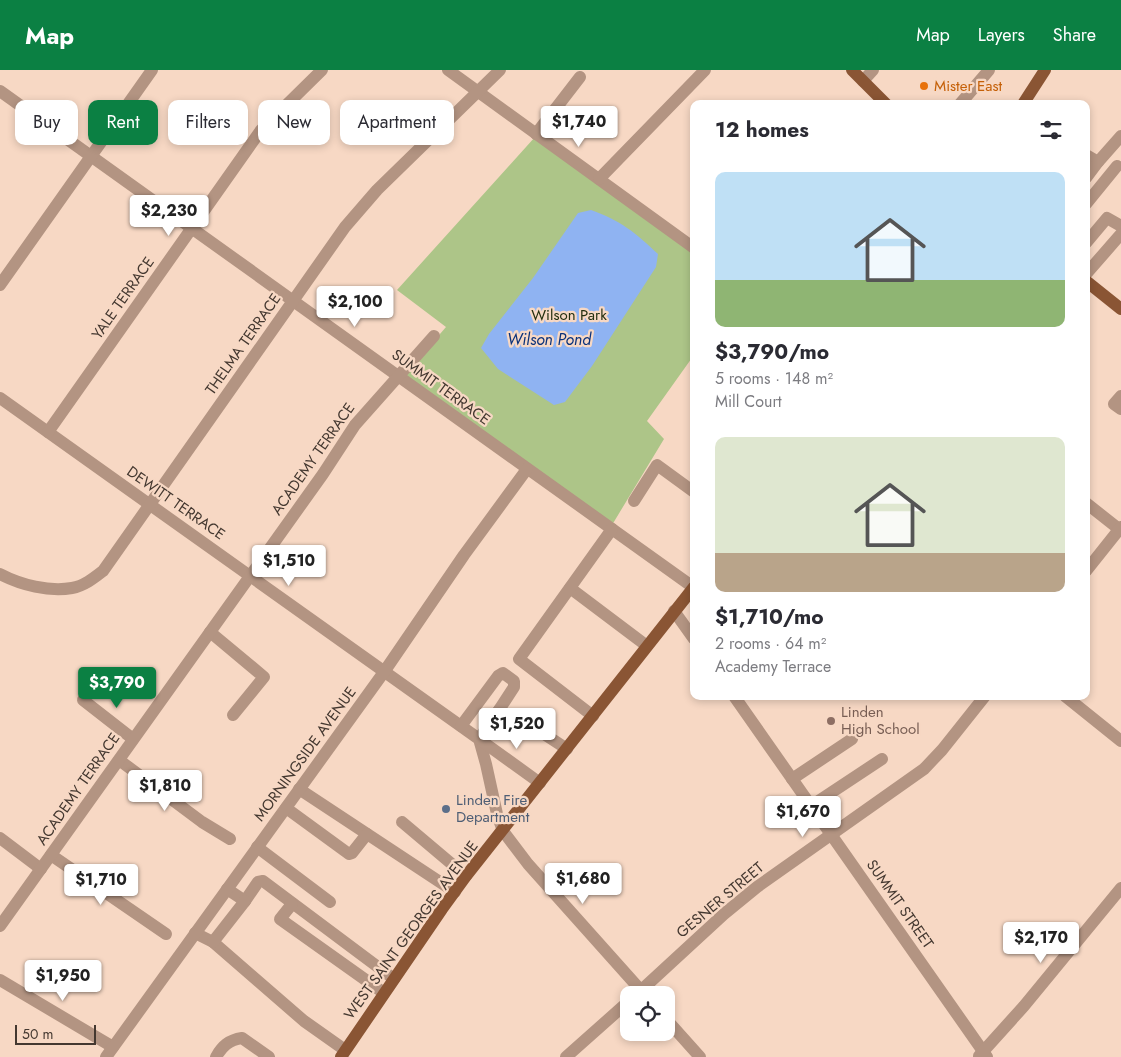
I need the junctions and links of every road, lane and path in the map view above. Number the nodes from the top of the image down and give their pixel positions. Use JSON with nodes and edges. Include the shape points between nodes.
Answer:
{"nodes":[{"id":1,"x":152,"y":70,"type":"edge"},
{"id":2,"x":322,"y":70,"type":"edge"},
{"id":3,"x":448,"y":70,"type":"edge"},
{"id":4,"x":500,"y":70,"type":"edge"},
{"id":5,"x":705,"y":70,"type":"edge"},
{"id":6,"x":852,"y":70,"type":"edge"},
{"id":7,"x":873,"y":70,"type":"edge"},
{"id":8,"x":1045,"y":70,"type":"edge"},
{"id":9,"x":987,"y":71,"type":"edge"},
{"id":10,"x":580,"y":77,"type":"dead end"},
{"id":11,"x":863,"y":81,"type":"junction"},
{"id":12,"x":0,"y":91,"type":"edge"},
{"id":13,"x":479,"y":92,"type":"junction"},
{"id":14,"x":882,"y":100,"type":"edge"},
{"id":15,"x":963,"y":100,"type":"edge"},
{"id":16,"x":1026,"y":100,"type":"edge"},
{"id":17,"x":536,"y":134,"type":"junction"},
{"id":18,"x":1121,"y":136,"type":"edge"},
{"id":19,"x":91,"y":157,"type":"junction"},
{"id":20,"x":1090,"y":157,"type":"edge"},
{"id":21,"x":1098,"y":162,"type":"junction"},
{"id":22,"x":1117,"y":166,"type":"dead end"},
{"id":23,"x":1090,"y":173,"type":"edge"},
{"id":24,"x":599,"y":179,"type":"junction"},
{"id":25,"x":1090,"y":199,"type":"edge"},
{"id":26,"x":1121,"y":226,"type":"edge"},
{"id":27,"x":192,"y":229,"type":"junction"},
{"id":28,"x":1121,"y":234,"type":"edge"},
{"id":29,"x":1090,"y":238,"type":"edge"},
{"id":30,"x":690,"y":245,"type":"edge"},
{"id":31,"x":1090,"y":274,"type":"edge"},
{"id":32,"x":1090,"y":282,"type":"edge"},
{"id":33,"x":0,"y":285,"type":"edge"},
{"id":34,"x":293,"y":301,"type":"junction"},
{"id":35,"x":1121,"y":308,"type":"edge"},
{"id":36,"x":434,"y":336,"type":"dead end"},
{"id":37,"x":399,"y":377,"type":"junction"},
{"id":38,"x":1121,"y":396,"type":"edge"},
{"id":39,"x":0,"y":398,"type":"edge"},
{"id":40,"x":1121,"y":409,"type":"edge"},
{"id":41,"x":48,"y":432,"type":"junction"},
{"id":42,"x":528,"y":469,"type":"junction"},
{"id":43,"x":690,"y":489,"type":"edge"},
{"id":44,"x":634,"y":501,"type":"dead end"},
{"id":45,"x":150,"y":505,"type":"junction"},
{"id":46,"x":1090,"y":506,"type":"edge"},
{"id":47,"x":1120,"y":528,"type":"edge"},
{"id":48,"x":612,"y":529,"type":"junction"},
{"id":49,"x":1090,"y":566,"type":"edge"},
{"id":50,"x":0,"y":574,"type":"edge"},
{"id":51,"x":250,"y":576,"type":"junction"},
{"id":52,"x":690,"y":585,"type":"edge"},
{"id":53,"x":570,"y":588,"type":"junction"},
{"id":54,"x":690,"y":591,"type":"edge"},
{"id":55,"x":674,"y":611,"type":"junction"},
{"id":56,"x":210,"y":632,"type":"junction"},
{"id":57,"x":690,"y":633,"type":"edge"},
{"id":58,"x":647,"y":646,"type":"junction"},
{"id":59,"x":384,"y":672,"type":"junction"},
{"id":60,"x":83,"y":700,"type":"dead end"},
{"id":61,"x":737,"y":700,"type":"edge"},
{"id":62,"x":982,"y":700,"type":"edge"},
{"id":63,"x":1070,"y":700,"type":"edge"},
{"id":64,"x":499,"y":710,"type":"junction"},
{"id":65,"x":233,"y":715,"type":"dead end"},
{"id":66,"x":593,"y":716,"type":"junction"},
{"id":67,"x":461,"y":726,"type":"junction"},
{"id":68,"x":133,"y":739,"type":"junction"},
{"id":69,"x":852,"y":739,"type":"dead end"},
{"id":70,"x":479,"y":740,"type":"junction"},
{"id":71,"x":1121,"y":741,"type":"edge"},
{"id":72,"x":567,"y":749,"type":"junction"},
{"id":73,"x":119,"y":760,"type":"junction"},
{"id":74,"x":882,"y":760,"type":"dead end"},
{"id":75,"x":792,"y":779,"type":"junction"},
{"id":76,"x":540,"y":783,"type":"junction"},
{"id":77,"x":299,"y":789,"type":"junction"},
{"id":78,"x":812,"y":806,"type":"junction"},
{"id":79,"x":286,"y":808,"type":"junction"},
{"id":80,"x":402,"y":822,"type":"dead end"},
{"id":81,"x":503,"y":831,"type":"junction"},
{"id":82,"x":367,"y":834,"type":"junction"},
{"id":83,"x":831,"y":834,"type":"junction"},
{"id":84,"x":0,"y":838,"type":"edge"},
{"id":85,"x":230,"y":839,"type":"dead end"},
{"id":86,"x":257,"y":847,"type":"junction"},
{"id":87,"x":51,"y":855,"type":"junction"},
{"id":88,"x":41,"y":869,"type":"junction"},
{"id":89,"x":466,"y":876,"type":"junction"},
{"id":90,"x":1121,"y":888,"type":"edge"},
{"id":91,"x":227,"y":889,"type":"junction"},
{"id":92,"x":454,"y":892,"type":"junction"},
{"id":93,"x":245,"y":901,"type":"junction"},
{"id":94,"x":330,"y":902,"type":"dead end"},
{"id":95,"x":292,"y":904,"type":"junction"},
{"id":96,"x":0,"y":926,"type":"edge"},
{"id":97,"x":195,"y":933,"type":"junction"},
{"id":98,"x":166,"y":934,"type":"dead end"},
{"id":99,"x":213,"y":942,"type":"junction"},
{"id":100,"x":394,"y":978,"type":"junction"},
{"id":101,"x":0,"y":980,"type":"edge"},
{"id":102,"x":633,"y":986,"type":"edge"},
{"id":103,"x":649,"y":986,"type":"edge"},
{"id":104,"x":384,"y":993,"type":"junction"},
{"id":105,"x":620,"y":1009,"type":"edge"},
{"id":106,"x":675,"y":1029,"type":"edge"},
{"id":107,"x":109,"y":1052,"type":"edge"},
{"id":108,"x":343,"y":1055,"type":"edge"},
{"id":109,"x":983,"y":1055,"type":"edge"},
{"id":110,"x":216,"y":1057,"type":"edge"},
{"id":111,"x":269,"y":1057,"type":"edge"},
{"id":112,"x":566,"y":1057,"type":"edge"},
{"id":113,"x":700,"y":1057,"type":"edge"}],
"edges":[{"from":1,"to":19,"type":"street"},
{"from":2,"to":27,"type":"street","name":"YALE TERRACE","via":[[261,130]]},
{"from":3,"to":13,"type":"street"},
{"from":4,"to":13,"type":"street","name":"THELMA TERRACE"},
{"from":5,"to":24,"type":"street"},
{"from":6,"to":11,"type":"main road"},
{"from":7,"to":11,"type":"street"},
{"from":8,"to":16,"type":"main road"},
{"from":9,"to":15,"type":"street"},
{"from":10,"to":17,"type":"street"},
{"from":11,"to":14,"type":"main road"},
{"from":12,"to":19,"type":"street","name":"SUMMIT TERRACE"},
{"from":13,"to":17,"type":"street"},
{"from":13,"to":34,"type":"street","name":"THELMA TERRACE","via":[[377,190],[345,227]]},
{"from":17,"to":24,"type":"street"},
{"from":18,"to":21,"type":"street"},
{"from":19,"to":27,"type":"street","name":"SUMMIT TERRACE"},
{"from":19,"to":33,"type":"street"},
{"from":20,"to":21,"type":"street"},
{"from":21,"to":23,"type":"street"},
{"from":22,"to":25,"type":"street"},
{"from":24,"to":30,"type":"street"},
{"from":26,"to":29,"type":"street","via":[[1107,218]]},
{"from":27,"to":34,"type":"street","name":"SUMMIT TERRACE"},
{"from":27,"to":41,"type":"street","name":"YALE TERRACE"},
{"from":28,"to":31,"type":"street"},
{"from":32,"to":35,"type":"main road"},
{"from":34,"to":37,"type":"street","name":"SUMMIT TERRACE"},
{"from":34,"to":45,"type":"street","name":"THELMA TERRACE"},
{"from":36,"to":37,"type":"street","name":"ACADEMY TERRACE"},
{"from":37,"to":42,"type":"street","name":"SUMMIT TERRACE"},
{"from":37,"to":51,"type":"street","name":"ACADEMY TERRACE","via":[[355,425]]},
{"from":38,"to":40,"type":"street","via":[[1114,404]]},
{"from":39,"to":41,"type":"street","name":"DEWITT TERRACE"},
{"from":41,"to":45,"type":"street","name":"DEWITT TERRACE"},
{"from":42,"to":48,"type":"street","name":"SUMMIT TERRACE"},
{"from":42,"to":59,"type":"street","name":"MORNINGSIDE AVENUE"},
{"from":43,"to":44,"type":"street","via":[[657,465]]},
{"from":45,"to":50,"type":"street","name":"THELMA TERRACE","via":[[103,570],[89,582],[74,588],[55,589],[22,583]]},
{"from":45,"to":51,"type":"street","name":"DEWITT TERRACE"},
{"from":46,"to":47,"type":"street"},
{"from":47,"to":49,"type":"street"},
{"from":48,"to":52,"type":"street","name":"SUMMIT TERRACE"},
{"from":48,"to":53,"type":"street"},
{"from":51,"to":56,"type":"street","name":"ACADEMY TERRACE"},
{"from":51,"to":59,"type":"street","name":"DEWITT TERRACE"},
{"from":53,"to":58,"type":"street"},
{"from":53,"to":66,"type":"street","via":[[519,659]]},
{"from":54,"to":55,"type":"main road","name":"WEST SAINT GEORGES AVENUE"},
{"from":55,"to":57,"type":"street"},
{"from":55,"to":58,"type":"main road","name":"WEST SAINT GEORGES AVENUE"},
{"from":56,"to":65,"type":"street","via":[[264,677]]},
{"from":56,"to":68,"type":"street","name":"ACADEMY TERRACE"},
{"from":58,"to":66,"type":"main road","name":"WEST SAINT GEORGES AVENUE"},
{"from":59,"to":67,"type":"street","name":"DEWITT TERRACE"},
{"from":59,"to":77,"type":"street","name":"MORNINGSIDE AVENUE"},
{"from":60,"to":68,"type":"street"},
{"from":61,"to":75,"type":"street","name":"SUMMIT STREET"},
{"from":62,"to":83,"type":"street","name":"GESNER STREET","via":[[924,769]]},
{"from":63,"to":71,"type":"street"},
{"from":64,"to":67,"type":"street","via":[[514,687],[514,681],[503,673]]},
{"from":64,"to":70,"type":"street"},
{"from":64,"to":72,"type":"street"},
{"from":66,"to":72,"type":"main road","name":"WEST SAINT GEORGES AVENUE"},
{"from":67,"to":70,"type":"street","name":"DEWITT TERRACE"},
{"from":68,"to":73,"type":"street","name":"ACADEMY TERRACE"},
{"from":69,"to":75,"type":"street"},
{"from":70,"to":76,"type":"street","name":"DEWITT TERRACE"},
{"from":70,"to":81,"type":"street"},
{"from":72,"to":76,"type":"main road","name":"WEST SAINT GEORGES AVENUE"},
{"from":73,"to":85,"type":"street"},
{"from":73,"to":87,"type":"street","name":"ACADEMY TERRACE"},
{"from":74,"to":78,"type":"street"},
{"from":75,"to":78,"type":"street","name":"SUMMIT STREET"},
{"from":76,"to":81,"type":"main road","name":"WEST SAINT GEORGES AVENUE"},
{"from":77,"to":79,"type":"street","name":"MORNINGSIDE AVENUE"},
{"from":77,"to":82,"type":"street"},
{"from":78,"to":83,"type":"street","name":"SUMMIT STREET"},
{"from":79,"to":82,"type":"street","via":[[348,854]]},
{"from":79,"to":86,"type":"street","name":"MORNINGSIDE AVENUE"},
{"from":80,"to":89,"type":"street"},
{"from":81,"to":89,"type":"main road","name":"WEST SAINT GEORGES AVENUE"},
{"from":81,"to":102,"type":"street"},
{"from":82,"to":92,"type":"street"},
{"from":83,"to":103,"type":"street","name":"GESNER STREET","via":[[744,898]]},
{"from":83,"to":109,"type":"street","name":"SUMMIT STREET"},
{"from":84,"to":88,"type":"street"},
{"from":86,"to":91,"type":"street","name":"MORNINGSIDE AVENUE"},
{"from":86,"to":94,"type":"street"},
{"from":87,"to":88,"type":"street","name":"ACADEMY TERRACE"},
{"from":87,"to":98,"type":"street"},
{"from":88,"to":96,"type":"street","name":"ACADEMY TERRACE"},
{"from":89,"to":92,"type":"main road","name":"WEST SAINT GEORGES AVENUE"},
{"from":90,"to":109,"type":"street"},
{"from":91,"to":93,"type":"street"},
{"from":91,"to":97,"type":"street","name":"MORNINGSIDE AVENUE"},
{"from":92,"to":100,"type":"main road","name":"WEST SAINT GEORGES AVENUE"},
{"from":93,"to":95,"type":"street","via":[[258,882],[263,881]]},
{"from":93,"to":99,"type":"street"},
{"from":95,"to":100,"type":"street"},
{"from":95,"to":104,"type":"street","via":[[280,919]]},
{"from":97,"to":99,"type":"street"},
{"from":97,"to":107,"type":"street","name":"MORNINGSIDE AVENUE"},
{"from":99,"to":108,"type":"street"},
{"from":100,"to":104,"type":"main road","name":"WEST SAINT GEORGES AVENUE"},
{"from":101,"to":107,"type":"street"},
{"from":104,"to":108,"type":"main road","name":"WEST SAINT GEORGES AVENUE"},
{"from":105,"to":112,"type":"street"},
{"from":106,"to":113,"type":"street"},
{"from":110,"to":111,"type":"street","via":[[221,1047],[232,1039],[242,1038]]}]}
